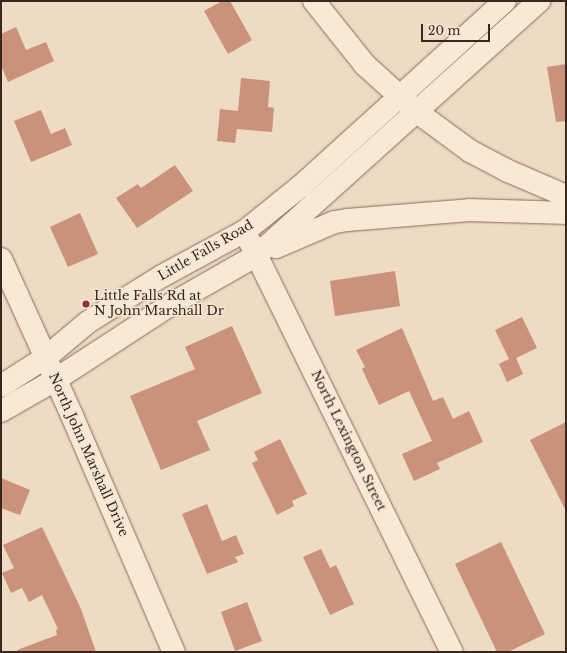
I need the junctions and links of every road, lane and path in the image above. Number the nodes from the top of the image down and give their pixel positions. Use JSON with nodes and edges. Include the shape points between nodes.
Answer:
{"nodes":[{"id":1,"x":314,"y":1,"type":"edge"},
{"id":2,"x":505,"y":1,"type":"edge"},
{"id":3,"x":539,"y":1,"type":"edge"},
{"id":4,"x":400,"y":97,"type":"junction"},
{"id":5,"x":417,"y":112,"type":"junction"},
{"id":6,"x":566,"y":196,"type":"edge"},
{"id":7,"x":566,"y":213,"type":"edge"},
{"id":8,"x":245,"y":231,"type":"junction"},
{"id":9,"x":257,"y":255,"type":"junction"},
{"id":10,"x":1,"y":259,"type":"edge"},
{"id":11,"x":45,"y":358,"type":"junction"},
{"id":12,"x":55,"y":380,"type":"junction"},
{"id":13,"x":1,"y":386,"type":"edge"},
{"id":14,"x":1,"y":410,"type":"edge"},
{"id":15,"x":174,"y":652,"type":"edge"},
{"id":16,"x":452,"y":652,"type":"edge"}],
"edges":[{"from":1,"to":4,"type":"street","via":[[366,65]]},
{"from":2,"to":4,"type":"street","name":"Little Falls Road"},
{"from":3,"to":5,"type":"street","name":"Little Falls Road"},
{"from":4,"to":5,"type":"street"},
{"from":4,"to":8,"type":"street","name":"Little Falls Road","via":[[301,186]]},
{"from":5,"to":6,"type":"street","via":[[470,151]]},
{"from":5,"to":9,"type":"street","name":"Little Falls Road"},
{"from":7,"to":9,"type":"street","via":[[470,210],[334,222]]},
{"from":8,"to":9,"type":"street","name":"North Lexington Street"},
{"from":8,"to":11,"type":"street","name":"Little Falls Road","via":[[162,276],[88,322]]},
{"from":9,"to":12,"type":"street","name":"Little Falls Road","via":[[173,303]]},
{"from":9,"to":16,"type":"street","name":"North Lexington Street"},
{"from":10,"to":11,"type":"street","name":"North John Marshall Drive"},
{"from":11,"to":12,"type":"street","name":"North John Marshall Drive"},
{"from":11,"to":13,"type":"street","name":"Little Falls Road"},
{"from":12,"to":14,"type":"street","name":"Little Falls Road"},
{"from":12,"to":15,"type":"street","name":"North John Marshall Drive"}]}
